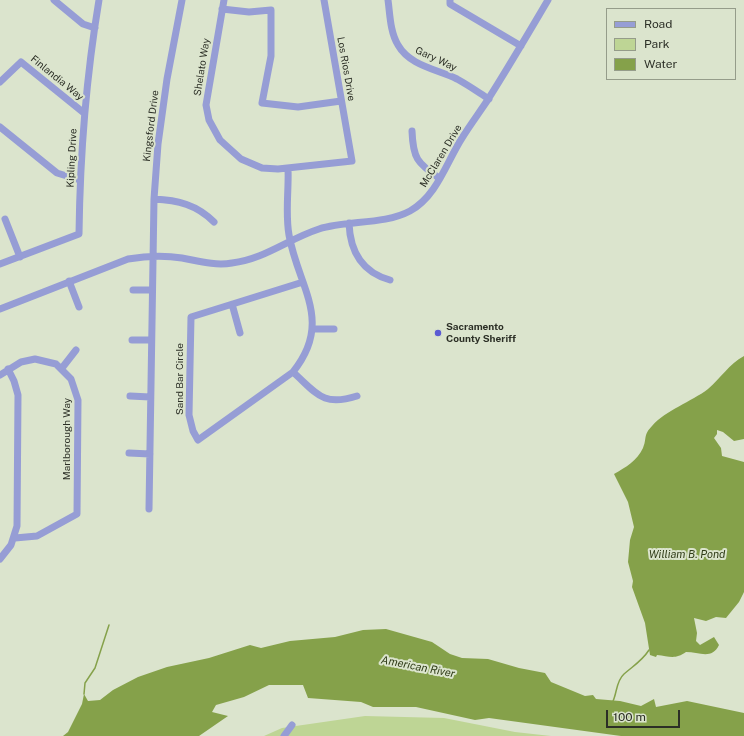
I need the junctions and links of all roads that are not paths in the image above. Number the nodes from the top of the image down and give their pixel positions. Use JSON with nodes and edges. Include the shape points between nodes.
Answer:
{"nodes":[{"id":1,"x":54,"y":0,"type":"edge"},
{"id":2,"x":100,"y":0,"type":"edge"},
{"id":3,"x":182,"y":0,"type":"edge"},
{"id":4,"x":224,"y":0,"type":"edge"},
{"id":5,"x":324,"y":0,"type":"edge"},
{"id":6,"x":388,"y":0,"type":"edge"},
{"id":7,"x":450,"y":0,"type":"edge"},
{"id":8,"x":548,"y":0,"type":"edge"},
{"id":9,"x":222,"y":8,"type":"junction"},
{"id":10,"x":95,"y":28,"type":"junction"},
{"id":11,"x":521,"y":46,"type":"junction"},
{"id":12,"x":0,"y":82,"type":"edge"},
{"id":13,"x":488,"y":99,"type":"junction"},
{"id":14,"x":341,"y":101,"type":"junction"},
{"id":15,"x":84,"y":113,"type":"junction"},
{"id":16,"x":0,"y":127,"type":"edge"},
{"id":17,"x":412,"y":131,"type":"dead end"},
{"id":18,"x":348,"y":140,"type":"joint"},
{"id":19,"x":288,"y":168,"type":"junction"},
{"id":20,"x":439,"y":178,"type":"junction"},
{"id":21,"x":80,"y":180,"type":"junction"},
{"id":22,"x":154,"y":199,"type":"junction"},
{"id":23,"x":5,"y":219,"type":"dead end"},
{"id":24,"x":214,"y":222,"type":"dead end"},
{"id":25,"x":349,"y":223,"type":"junction"},
{"id":26,"x":290,"y":241,"type":"junction"},
{"id":27,"x":152,"y":256,"type":"junction"},
{"id":28,"x":20,"y":257,"type":"junction"},
{"id":29,"x":0,"y":264,"type":"edge"},
{"id":30,"x":390,"y":280,"type":"dead end"},
{"id":31,"x":69,"y":281,"type":"junction"},
{"id":32,"x":303,"y":282,"type":"junction"},
{"id":33,"x":132,"y":290,"type":"dead end"},
{"id":34,"x":152,"y":290,"type":"junction"},
{"id":35,"x":232,"y":304,"type":"junction"},
{"id":36,"x":79,"y":307,"type":"dead end"},
{"id":37,"x":0,"y":309,"type":"edge"},
{"id":38,"x":312,"y":329,"type":"junction"},
{"id":39,"x":334,"y":330,"type":"dead end"},
{"id":40,"x":240,"y":333,"type":"dead end"},
{"id":41,"x":132,"y":340,"type":"dead end"},
{"id":42,"x":151,"y":340,"type":"junction"},
{"id":43,"x":76,"y":350,"type":"dead end"},
{"id":44,"x":62,"y":368,"type":"junction"},
{"id":45,"x":8,"y":370,"type":"junction"},
{"id":46,"x":293,"y":372,"type":"junction"},
{"id":47,"x":0,"y":375,"type":"edge"},
{"id":48,"x":130,"y":396,"type":"dead end"},
{"id":49,"x":357,"y":396,"type":"dead end"},
{"id":50,"x":150,"y":397,"type":"junction"},
{"id":51,"x":129,"y":453,"type":"dead end"},
{"id":52,"x":150,"y":454,"type":"junction"},
{"id":53,"x":149,"y":509,"type":"dead end"},
{"id":54,"x":15,"y":538,"type":"junction"},
{"id":55,"x":0,"y":559,"type":"edge"},
{"id":56,"x":292,"y":725,"type":"dead end"},
{"id":57,"x":284,"y":736,"type":"edge"}],
"edges":[{"from":1,"to":10,"type":"street","via":[[83,24]]},
{"from":2,"to":10,"type":"street","name":"Kipling Drive"},
{"from":3,"to":22,"type":"street","name":"Kingsford Drive","via":[[167,79]]},
{"from":4,"to":9,"type":"street","name":"Shelato Way"},
{"from":5,"to":14,"type":"street","name":"Los Rios Drive"},
{"from":6,"to":13,"type":"street","name":"Gary Way","via":[[394,36],[407,56],[458,80]]},
{"from":7,"to":11,"type":"street","via":[[450,4]]},
{"from":8,"to":11,"type":"street","name":"McClaren Drive"},
{"from":9,"to":14,"type":"street","via":[[249,12],[271,10],[272,56],[262,103],[298,107]]},
{"from":9,"to":19,"type":"street","name":"Shelato Way","via":[[207,97],[207,113],[212,127],[223,143],[247,163],[270,169]]},
{"from":10,"to":15,"type":"street","name":"Kipling Drive"},
{"from":11,"to":13,"type":"street","name":"McClaren Drive"},
{"from":12,"to":15,"type":"street","name":"Finlandia Way","via":[[21,62]]},
{"from":13,"to":20,"type":"street","name":"McClaren Drive"},
{"from":14,"to":18,"type":"street","name":"Los Rios Drive"},
{"from":15,"to":21,"type":"street","name":"Kipling Drive"},
{"from":16,"to":21,"type":"street","via":[[57,172]]},
{"from":17,"to":20,"type":"street","via":[[412,148],[416,158],[423,167]]},
{"from":18,"to":19,"type":"street","name":"Shelato Way","via":[[352,161]]},
{"from":19,"to":26,"type":"street","via":[[287,222]]},
{"from":20,"to":25,"type":"street","name":"McClaren Drive","via":[[427,197],[410,211],[393,217]]},
{"from":21,"to":28,"type":"street","name":"Kipling Drive","via":[[79,234]]},
{"from":22,"to":24,"type":"street","via":[[187,204]]},
{"from":22,"to":27,"type":"street","name":"Kingsford Drive"},
{"from":23,"to":28,"type":"street"},
{"from":25,"to":26,"type":"street","name":"McClaren Drive","via":[[320,229]]},
{"from":25,"to":30,"type":"street","via":[[351,243],[359,259],[376,275]]},
{"from":26,"to":27,"type":"street","name":"McClaren Drive","via":[[259,257],[232,263],[219,264]]},
{"from":26,"to":32,"type":"street"},
{"from":27,"to":31,"type":"street","name":"McClaren Drive","via":[[115,263]]},
{"from":27,"to":34,"type":"street","name":"Kingsford Drive"},
{"from":28,"to":29,"type":"street","name":"Kipling Drive"},
{"from":31,"to":36,"type":"street"},
{"from":31,"to":37,"type":"street","name":"McClaren Drive"},
{"from":32,"to":35,"type":"street","name":"Sand Bar Circle"},
{"from":32,"to":38,"type":"street","name":"Sand Bar Circle","via":[[312,310]]},
{"from":33,"to":34,"type":"street"},
{"from":34,"to":42,"type":"street","name":"Kingsford Drive"},
{"from":35,"to":40,"type":"street"},
{"from":35,"to":46,"type":"street","name":"Sand Bar Circle","via":[[191,317],[189,415],[198,440]]},
{"from":38,"to":39,"type":"street"},
{"from":38,"to":46,"type":"street","name":"Sand Bar Circle","via":[[302,360]]},
{"from":41,"to":42,"type":"street"},
{"from":42,"to":50,"type":"street","name":"Kingsford Drive"},
{"from":43,"to":44,"type":"street"},
{"from":44,"to":45,"type":"street","via":[[35,359],[21,362]]},
{"from":44,"to":54,"type":"street","name":"Marlborough Way","via":[[75,386],[78,400],[77,514],[36,536]]},
{"from":45,"to":47,"type":"street"},
{"from":45,"to":54,"type":"street","via":[[18,395]]},
{"from":46,"to":49,"type":"street","via":[[326,399],[337,401]]},
{"from":48,"to":50,"type":"street"},
{"from":50,"to":52,"type":"street","name":"Kingsford Drive"},
{"from":51,"to":52,"type":"street"},
{"from":52,"to":53,"type":"street","name":"Kingsford Drive"},
{"from":54,"to":55,"type":"street"},
{"from":56,"to":57,"type":"street"}]}
